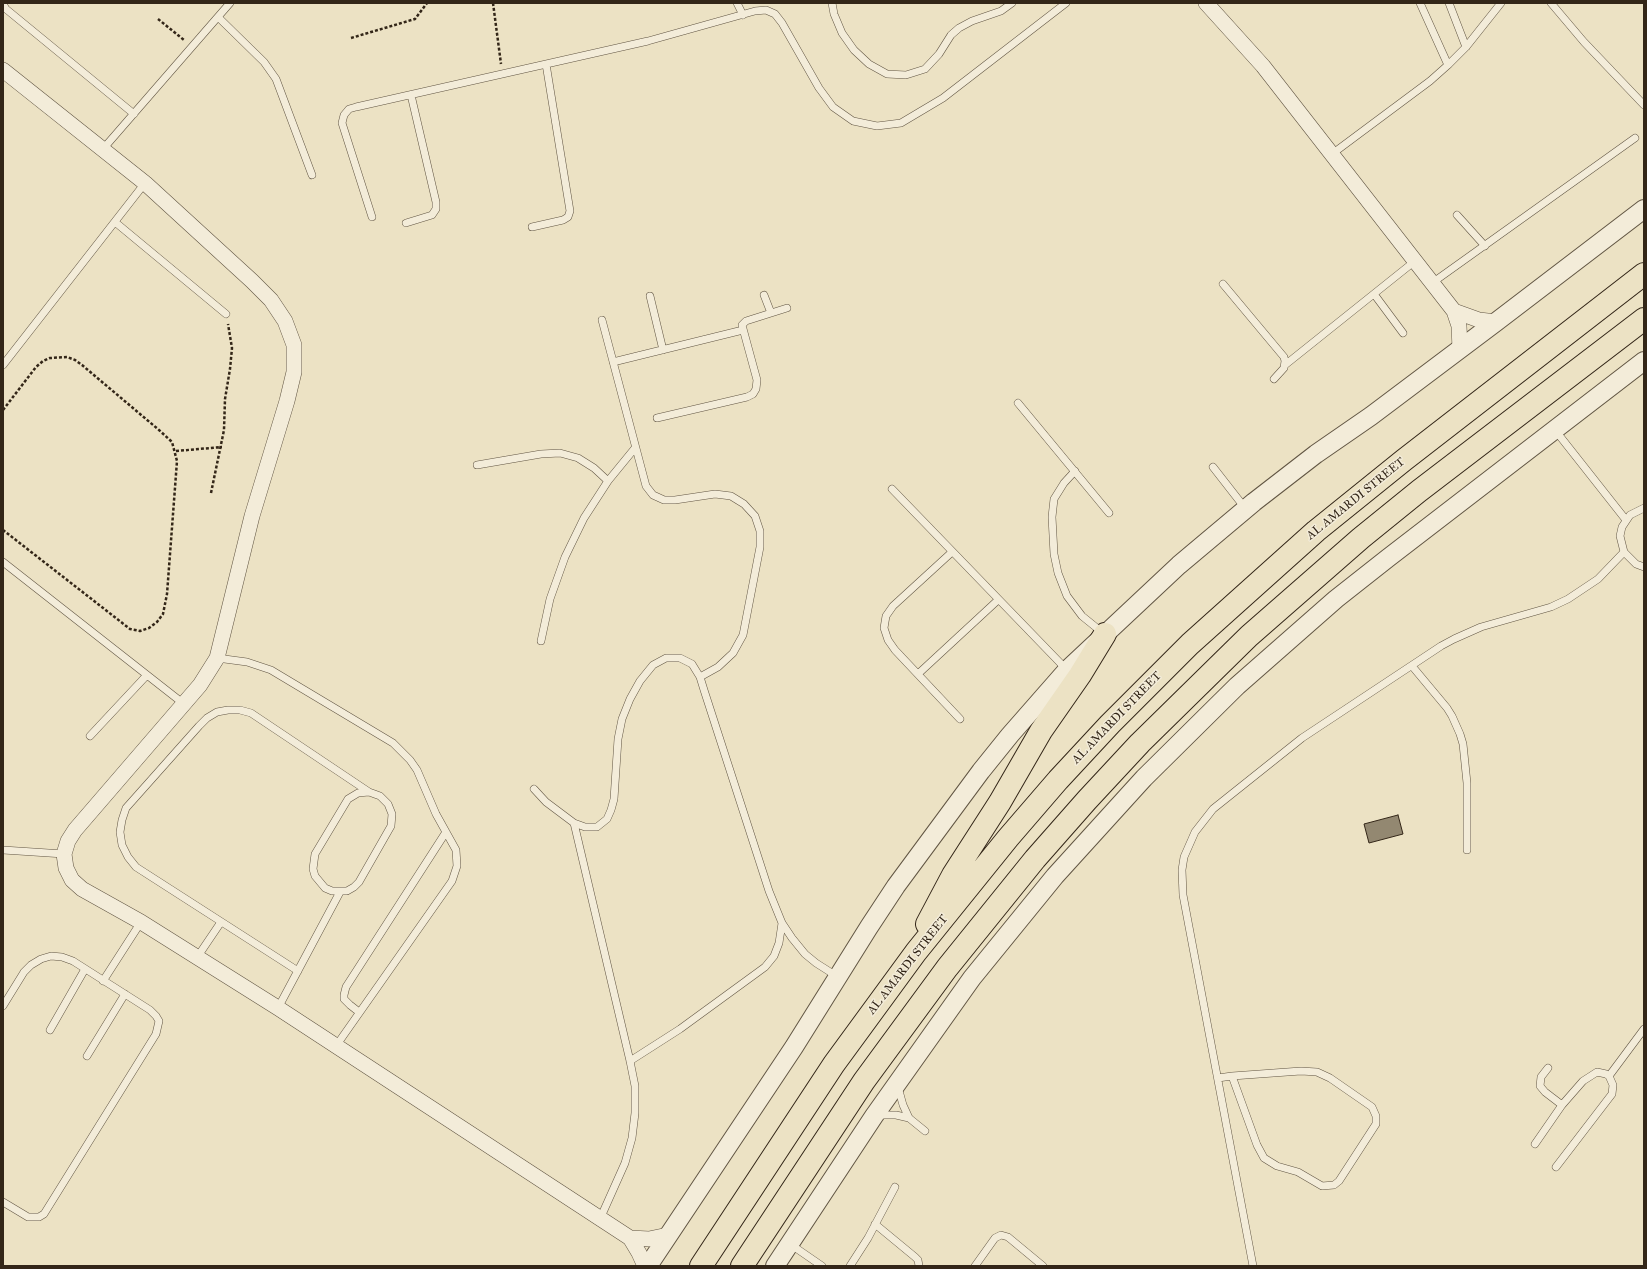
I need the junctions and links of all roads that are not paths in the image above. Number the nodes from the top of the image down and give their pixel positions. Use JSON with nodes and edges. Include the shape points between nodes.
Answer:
{"nodes":[{"id":1,"x":230,"y":3,"type":"edge"},
{"id":2,"x":737,"y":3,"type":"edge"},
{"id":3,"x":832,"y":3,"type":"edge"},
{"id":4,"x":1012,"y":3,"type":"edge"},
{"id":5,"x":1066,"y":3,"type":"edge"},
{"id":6,"x":1206,"y":3,"type":"edge"},
{"id":7,"x":1420,"y":3,"type":"edge"},
{"id":8,"x":1449,"y":3,"type":"edge"},
{"id":9,"x":1501,"y":3,"type":"edge"},
{"id":10,"x":1551,"y":3,"type":"edge"},
{"id":11,"x":3,"y":4,"type":"edge"},
{"id":12,"x":743,"y":14,"type":"junction"},
{"id":13,"x":218,"y":16,"type":"junction"},
{"id":14,"x":1466,"y":47,"type":"junction"},
{"id":15,"x":546,"y":64,"type":"junction"},
{"id":16,"x":1448,"y":65,"type":"junction"},
{"id":17,"x":3,"y":70,"type":"edge"},
{"id":18,"x":411,"y":95,"type":"junction"},
{"id":19,"x":1644,"y":105,"type":"edge"},
{"id":20,"x":134,"y":114,"type":"junction"},
{"id":21,"x":1635,"y":138,"type":"dead end"},
{"id":22,"x":103,"y":149,"type":"junction"},
{"id":23,"x":1332,"y":154,"type":"junction"},
{"id":24,"x":312,"y":175,"type":"dead end"},
{"id":25,"x":145,"y":183,"type":"junction"},
{"id":26,"x":1644,"y":209,"type":"edge"},
{"id":27,"x":1457,"y":215,"type":"dead end"},
{"id":28,"x":372,"y":218,"type":"dead end"},
{"id":29,"x":115,"y":222,"type":"junction"},
{"id":30,"x":406,"y":223,"type":"dead end"},
{"id":31,"x":532,"y":227,"type":"dead end"},
{"id":32,"x":1485,"y":246,"type":"junction"},
{"id":33,"x":1415,"y":261,"type":"junction"},
{"id":34,"x":1644,"y":274,"type":"edge"},
{"id":35,"x":1432,"y":283,"type":"junction"},
{"id":36,"x":1223,"y":284,"type":"dead end"},
{"id":37,"x":1374,"y":294,"type":"junction"},
{"id":38,"x":764,"y":295,"type":"dead end"},
{"id":39,"x":650,"y":296,"type":"dead end"},
{"id":40,"x":787,"y":308,"type":"dead end"},
{"id":41,"x":1454,"y":311,"type":"junction"},
{"id":42,"x":771,"y":313,"type":"junction"},
{"id":43,"x":226,"y":314,"type":"road end"},
{"id":44,"x":1644,"y":319,"type":"edge"},
{"id":45,"x":602,"y":320,"type":"dead end"},
{"id":46,"x":1496,"y":322,"type":"junction"},
{"id":47,"x":743,"y":330,"type":"junction"},
{"id":48,"x":1403,"y":333,"type":"dead end"},
{"id":49,"x":663,"y":350,"type":"junction"},
{"id":50,"x":1460,"y":350,"type":"junction"},
{"id":51,"x":1644,"y":361,"type":"edge"},
{"id":52,"x":613,"y":362,"type":"junction"},
{"id":53,"x":3,"y":365,"type":"edge"},
{"id":54,"x":1285,"y":365,"type":"junction"},
{"id":55,"x":1274,"y":379,"type":"dead end"},
{"id":56,"x":1018,"y":403,"type":"dead end"},
{"id":57,"x":657,"y":418,"type":"dead end"},
{"id":58,"x":1555,"y":429,"type":"junction"},
{"id":59,"x":635,"y":448,"type":"junction"},
{"id":60,"x":477,"y":465,"type":"dead end"},
{"id":61,"x":1213,"y":467,"type":"dead end"},
{"id":62,"x":1075,"y":471,"type":"junction"},
{"id":63,"x":608,"y":481,"type":"junction"},
{"id":64,"x":892,"y":489,"type":"dead end"},
{"id":65,"x":1644,"y":508,"type":"edge"},
{"id":66,"x":1246,"y":509,"type":"junction"},
{"id":67,"x":1109,"y":513,"type":"dead end"},
{"id":68,"x":1626,"y":520,"type":"junction"},
{"id":69,"x":952,"y":552,"type":"junction"},
{"id":70,"x":1624,"y":552,"type":"junction"},
{"id":71,"x":3,"y":562,"type":"edge"},
{"id":72,"x":1644,"y":567,"type":"edge"},
{"id":73,"x":998,"y":600,"type":"junction"},
{"id":74,"x":1105,"y":634,"type":"junction"},
{"id":75,"x":540,"y":641,"type":"dead end"},
{"id":76,"x":217,"y":658,"type":"junction"},
{"id":77,"x":1412,"y":666,"type":"junction"},
{"id":78,"x":1067,"y":670,"type":"junction"},
{"id":79,"x":918,"y":674,"type":"junction"},
{"id":80,"x":147,"y":675,"type":"junction"},
{"id":81,"x":700,"y":677,"type":"junction"},
{"id":82,"x":184,"y":704,"type":"junction"},
{"id":83,"x":960,"y":718,"type":"dead end"},
{"id":84,"x":90,"y":736,"type":"dead end"},
{"id":85,"x":534,"y":789,"type":"dead end"},
{"id":86,"x":369,"y":792,"type":"junction"},
{"id":87,"x":574,"y":823,"type":"junction"},
{"id":88,"x":446,"y":832,"type":"junction"},
{"id":89,"x":3,"y":850,"type":"edge"},
{"id":90,"x":1467,"y":850,"type":"dead end"},
{"id":91,"x":64,"y":854,"type":"junction"},
{"id":92,"x":340,"y":892,"type":"junction"},
{"id":93,"x":141,"y":922,"type":"junction"},
{"id":94,"x":221,"y":922,"type":"junction"},
{"id":95,"x":782,"y":923,"type":"junction"},
{"id":96,"x":916,"y":952,"type":"junction"},
{"id":97,"x":198,"y":956,"type":"junction"},
{"id":98,"x":86,"y":969,"type":"junction"},
{"id":99,"x":298,"y":971,"type":"junction"},
{"id":100,"x":838,"y":977,"type":"junction"},
{"id":101,"x":103,"y":981,"type":"junction"},
{"id":102,"x":125,"y":994,"type":"junction"},
{"id":103,"x":3,"y":1006,"type":"edge"},
{"id":104,"x":278,"y":1008,"type":"junction"},
{"id":105,"x":359,"y":1012,"type":"junction"},
{"id":106,"x":1644,"y":1029,"type":"edge"},
{"id":107,"x":50,"y":1030,"type":"dead end"},
{"id":108,"x":336,"y":1046,"type":"junction"},
{"id":109,"x":87,"y":1056,"type":"dead end"},
{"id":110,"x":630,"y":1061,"type":"junction"},
{"id":111,"x":1548,"y":1068,"type":"dead end"},
{"id":112,"x":1232,"y":1076,"type":"junction"},
{"id":113,"x":1609,"y":1076,"type":"junction"},
{"id":114,"x":1218,"y":1078,"type":"junction"},
{"id":115,"x":897,"y":1083,"type":"junction"},
{"id":116,"x":1562,"y":1105,"type":"junction"},
{"id":117,"x":874,"y":1116,"type":"junction"},
{"id":118,"x":909,"y":1118,"type":"junction"},
{"id":119,"x":925,"y":1131,"type":"dead end"},
{"id":120,"x":1535,"y":1144,"type":"dead end"},
{"id":121,"x":1556,"y":1168,"type":"dead end"},
{"id":122,"x":895,"y":1187,"type":"dead end"},
{"id":123,"x":3,"y":1202,"type":"edge"},
{"id":124,"x":600,"y":1219,"type":"junction"},
{"id":125,"x":875,"y":1224,"type":"junction"},
{"id":126,"x":668,"y":1235,"type":"junction"},
{"id":127,"x":630,"y":1238,"type":"junction"},
{"id":128,"x":790,"y":1244,"type":"junction"},
{"id":129,"x":645,"y":1266,"type":"edge"},
{"id":130,"x":648,"y":1266,"type":"edge"},
{"id":131,"x":701,"y":1266,"type":"edge"},
{"id":132,"x":742,"y":1266,"type":"edge"},
{"id":133,"x":775,"y":1266,"type":"edge"},
{"id":134,"x":822,"y":1266,"type":"edge"},
{"id":135,"x":850,"y":1266,"type":"edge"},
{"id":136,"x":919,"y":1266,"type":"edge"},
{"id":137,"x":975,"y":1266,"type":"edge"},
{"id":138,"x":1043,"y":1266,"type":"edge"},
{"id":139,"x":1253,"y":1266,"type":"edge"}],
"edges":[{"from":1,"to":13,"type":"lane"},
{"from":2,"to":12,"type":"lane"},
{"from":3,"to":4,"type":"lane","via":[[842,33],[854,50],[869,64],[886,74],[906,76],[925,68],[940,54],[951,35],[959,28],[1001,11]]},
{"from":5,"to":12,"type":"lane","via":[[927,108],[901,123],[877,126],[853,121],[833,107],[818,88],[775,14],[766,10],[755,10]]},
{"from":6,"to":23,"type":"street","via":[[1263,66]]},
{"from":7,"to":16,"type":"lane"},
{"from":8,"to":14,"type":"lane"},
{"from":9,"to":14,"type":"lane"},
{"from":10,"to":19,"type":"lane"},
{"from":11,"to":20,"type":"lane"},
{"from":12,"to":15,"type":"lane","via":[[655,40]]},
{"from":13,"to":20,"type":"lane"},
{"from":13,"to":24,"type":"lane","via":[[264,62],[276,79]]},
{"from":14,"to":16,"type":"lane"},
{"from":15,"to":18,"type":"lane"},
{"from":15,"to":31,"type":"lane","via":[[570,211],[568,217],[563,220]]},
{"from":16,"to":23,"type":"lane"},
{"from":17,"to":22,"type":"street"},
{"from":18,"to":28,"type":"lane","via":[[349,109],[344,115],[342,123]]},
{"from":18,"to":30,"type":"lane","via":[[436,209],[432,215]]},
{"from":20,"to":22,"type":"lane"},
{"from":21,"to":32,"type":"lane"},
{"from":22,"to":25,"type":"street"},
{"from":23,"to":33,"type":"street"},
{"from":25,"to":29,"type":"lane"},
{"from":25,"to":76,"type":"street","via":[[271,300],[285,321],[294,345],[294,372],[287,402],[252,516]]},
{"from":26,"to":46,"type":"street"},
{"from":27,"to":32,"type":"lane"},
{"from":29,"to":43,"type":"lane"},
{"from":29,"to":53,"type":"lane"},
{"from":32,"to":35,"type":"lane"},
{"from":33,"to":35,"type":"street"},
{"from":33,"to":37,"type":"lane"},
{"from":34,"to":96,"type":"main road","name":"AL AMARDI STREET","via":[[1359,495],[1231,606],[1140,694],[1058,780]]},
{"from":35,"to":41,"type":"street"},
{"from":36,"to":54,"type":"lane","via":[[1282,354]]},
{"from":37,"to":48,"type":"lane"},
{"from":37,"to":54,"type":"lane"},
{"from":38,"to":42,"type":"lane"},
{"from":39,"to":49,"type":"lane"},
{"from":40,"to":42,"type":"lane"},
{"from":41,"to":46,"type":"street","via":[[1479,320]]},
{"from":41,"to":50,"type":"street","via":[[1459,326]]},
{"from":42,"to":47,"type":"lane","via":[[746,321],[742,325]]},
{"from":44,"to":132,"type":"main road","via":[[1355,543],[1249,636],[1140,743],[1035,859],[947,968],[864,1081]]},
{"from":45,"to":52,"type":"lane"},
{"from":46,"to":50,"type":"street"},
{"from":47,"to":49,"type":"lane"},
{"from":47,"to":57,"type":"lane","via":[[757,380],[753,394]]},
{"from":49,"to":52,"type":"lane"},
{"from":50,"to":66,"type":"street","via":[[1316,454]]},
{"from":51,"to":58,"type":"street"},
{"from":52,"to":59,"type":"lane"},
{"from":54,"to":55,"type":"lane"},
{"from":56,"to":62,"type":"lane"},
{"from":58,"to":68,"type":"lane"},
{"from":58,"to":115,"type":"street","via":[[1336,599],[1190,732],[1099,827],[1032,904],[972,978]]},
{"from":59,"to":63,"type":"lane"},
{"from":59,"to":81,"type":"lane","via":[[646,486],[653,495],[664,500],[715,494],[731,496],[744,504],[755,516],[760,531],[760,547],[743,635],[733,653],[718,667]]},
{"from":60,"to":63,"type":"lane","via":[[560,453],[578,458]]},
{"from":61,"to":66,"type":"lane"},
{"from":62,"to":67,"type":"lane"},
{"from":62,"to":74,"type":"lane","via":[[1054,499],[1053,536],[1058,573],[1073,607]]},
{"from":63,"to":75,"type":"lane","via":[[584,518],[565,558],[550,599]]},
{"from":64,"to":69,"type":"lane"},
{"from":65,"to":68,"type":"lane"},
{"from":66,"to":74,"type":"street","via":[[1179,565]]},
{"from":68,"to":70,"type":"lane","via":[[1620,536]]},
{"from":69,"to":73,"type":"lane"},
{"from":69,"to":79,"type":"lane","via":[[893,606],[886,616],[884,628],[888,640]]},
{"from":70,"to":72,"type":"lane","via":[[1636,564]]},
{"from":70,"to":77,"type":"lane","via":[[1598,579],[1568,599],[1551,607],[1467,633],[1441,646]]},
{"from":71,"to":80,"type":"lane"},
{"from":73,"to":78,"type":"lane"},
{"from":73,"to":79,"type":"lane"},
{"from":74,"to":78,"type":"street"},
{"from":74,"to":96,"type":"main road","via":[[1041,731],[1000,802],[953,875],[932,912]]},
{"from":76,"to":82,"type":"street","via":[[200,686]]},
{"from":76,"to":88,"type":"lane","via":[[247,662],[271,670],[393,743],[417,770]]},
{"from":77,"to":90,"type":"lane","via":[[1447,708],[1463,744],[1467,782]]},
{"from":77,"to":114,"type":"lane","via":[[1302,738],[1213,809],[1188,845],[1182,870],[1183,895]]},
{"from":78,"to":100,"type":"street","via":[[981,771],[896,886]]},
{"from":79,"to":83,"type":"lane"},
{"from":80,"to":82,"type":"lane"},
{"from":80,"to":84,"type":"lane"},
{"from":81,"to":87,"type":"lane","via":[[692,664],[680,658],[666,658],[654,665],[644,676],[622,719],[614,799],[607,819],[597,827],[585,827]]},
{"from":81,"to":95,"type":"lane","via":[[769,891]]},
{"from":82,"to":91,"type":"street","via":[[75,830]]},
{"from":85,"to":87,"type":"lane","via":[[546,802]]},
{"from":86,"to":92,"type":"lane","via":[[380,796],[388,804],[392,814],[391,826],[359,882],[347,891]]},
{"from":86,"to":92,"type":"lane","via":[[358,793],[348,799],[315,854],[315,876],[325,888]]},
{"from":86,"to":94,"type":"lane","via":[[251,713],[228,710],[217,712],[207,718],[126,808],[120,832],[122,845],[136,867]]},
{"from":87,"to":110,"type":"lane"},
{"from":88,"to":105,"type":"lane","via":[[453,843],[457,858],[452,881]]},
{"from":88,"to":105,"type":"lane","via":[[346,986],[344,999]]},
{"from":89,"to":91,"type":"lane"},
{"from":91,"to":93,"type":"street","via":[[66,868],[72,880],[82,889]]},
{"from":92,"to":99,"type":"lane"},
{"from":93,"to":97,"type":"street"},
{"from":93,"to":101,"type":"lane"},
{"from":94,"to":97,"type":"lane"},
{"from":94,"to":99,"type":"lane"},
{"from":95,"to":100,"type":"lane","via":[[805,954]]},
{"from":95,"to":110,"type":"lane","via":[[774,956],[765,967],[687,1025]]},
{"from":96,"to":131,"type":"main road","name":"AL AMARDI STREET","via":[[834,1064]]},
{"from":97,"to":104,"type":"street"},
{"from":98,"to":101,"type":"lane"},
{"from":98,"to":103,"type":"lane","via":[[62,957],[51,956],[41,959],[31,964],[24,972]]},
{"from":98,"to":107,"type":"lane"},
{"from":99,"to":104,"type":"lane"},
{"from":100,"to":126,"type":"street"},
{"from":101,"to":102,"type":"lane"},
{"from":102,"to":109,"type":"lane"},
{"from":102,"to":123,"type":"lane","via":[[156,1016],[159,1021],[156,1034],[44,1214],[39,1218],[28,1217]]},
{"from":104,"to":108,"type":"street"},
{"from":105,"to":108,"type":"lane"},
{"from":106,"to":113,"type":"lane"},
{"from":108,"to":124,"type":"street"},
{"from":110,"to":124,"type":"lane","via":[[635,1113],[632,1138],[625,1163]]},
{"from":111,"to":116,"type":"lane","via":[[1541,1078],[1540,1086]]},
{"from":112,"to":112,"type":"lane","via":[[1317,1072],[1372,1107],[1376,1124],[1338,1181],[1334,1185],[1322,1186],[1298,1172],[1277,1166],[1264,1158]]},
{"from":112,"to":114,"type":"lane"},
{"from":113,"to":116,"type":"lane","via":[[1601,1072],[1592,1074]]},
{"from":113,"to":121,"type":"lane","via":[[1613,1085],[1612,1094]]},
{"from":114,"to":139,"type":"lane"},
{"from":115,"to":117,"type":"street"},
{"from":115,"to":118,"type":"lane","via":[[900,1098]]},
{"from":116,"to":120,"type":"lane"},
{"from":117,"to":118,"type":"lane","via":[[896,1115]]},
{"from":117,"to":128,"type":"street"},
{"from":118,"to":119,"type":"lane"},
{"from":122,"to":125,"type":"lane"},
{"from":124,"to":127,"type":"street"},
{"from":125,"to":135,"type":"lane"},
{"from":125,"to":136,"type":"lane","via":[[915,1256]]},
{"from":126,"to":127,"type":"street"},
{"from":126,"to":130,"type":"street"},
{"from":127,"to":129,"type":"street"},
{"from":128,"to":133,"type":"street"},
{"from":128,"to":134,"type":"lane"},
{"from":137,"to":138,"type":"lane","via":[[995,1238],[1001,1235],[1008,1237]]}]}
